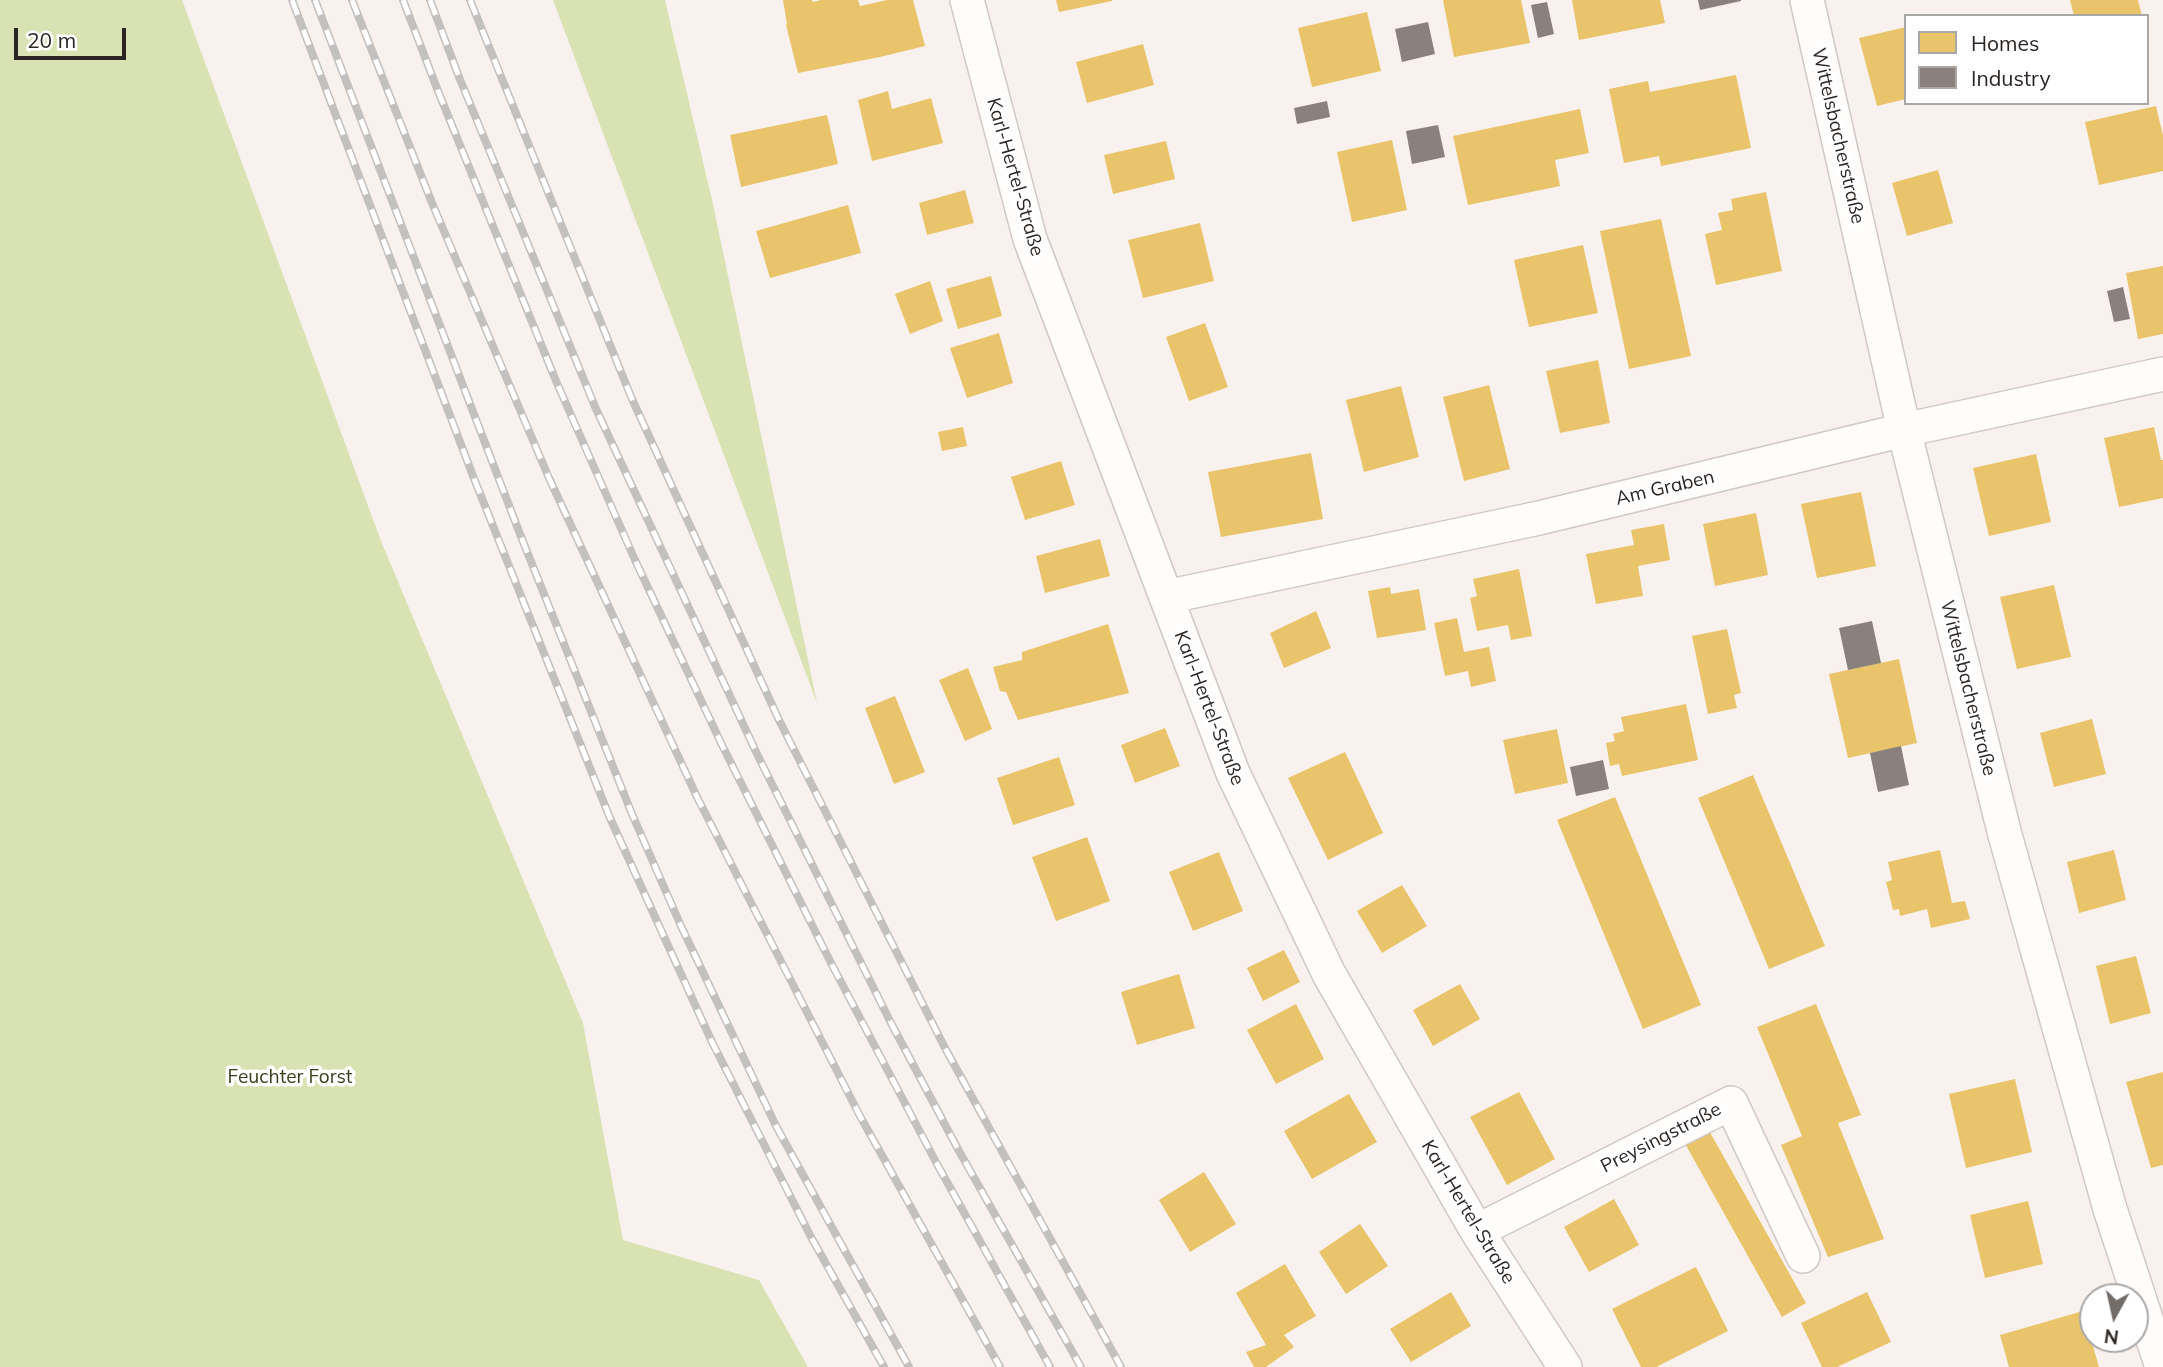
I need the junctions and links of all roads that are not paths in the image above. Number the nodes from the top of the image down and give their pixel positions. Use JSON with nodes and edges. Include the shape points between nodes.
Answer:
{"nodes":[{"id":1,"x":967,"y":0,"type":"edge"},
{"id":2,"x":1807,"y":0,"type":"edge"},
{"id":3,"x":2163,"y":374,"type":"edge"},
{"id":4,"x":1904,"y":430,"type":"junction"},
{"id":5,"x":1166,"y":597,"type":"junction"},
{"id":6,"x":1477,"y":1231,"type":"junction"},
{"id":7,"x":1803,"y":1256,"type":"dead end"},
{"id":8,"x":1565,"y":1367,"type":"edge"},
{"id":9,"x":2162,"y":1367,"type":"edge"}],
"edges":[{"from":1,"to":5,"type":"street","name":"Karl-Hertel-Straße","via":[[1030,239]]},
{"from":2,"to":4,"type":"street","name":"Wittelsbacherstraße"},
{"from":3,"to":4,"type":"street","name":"Am Graben"},
{"from":4,"to":5,"type":"street","name":"Am Graben","via":[[1539,518]]},
{"from":4,"to":9,"type":"street","name":"Wittelsbacherstraße","via":[[2005,835],[2110,1209]]},
{"from":5,"to":6,"type":"street","name":"Karl-Hertel-Straße","via":[[1233,773],[1329,974]]},
{"from":6,"to":7,"type":"street","name":"Preysingstraße","via":[[1731,1103]]},
{"from":6,"to":8,"type":"street","name":"Karl-Hertel-Straße"}]}
